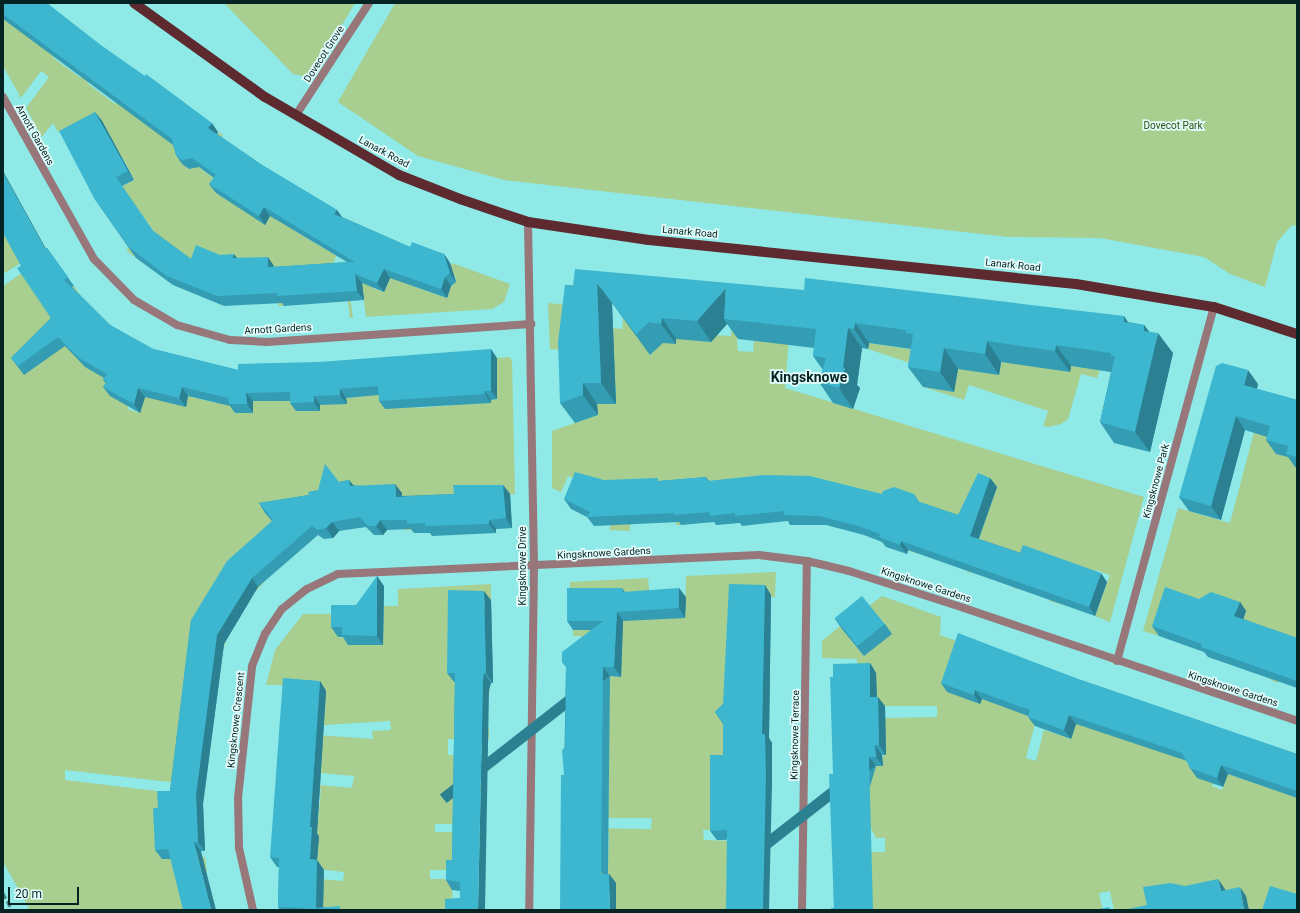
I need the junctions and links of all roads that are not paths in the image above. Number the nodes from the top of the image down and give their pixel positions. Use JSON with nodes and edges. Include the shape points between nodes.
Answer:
{"nodes":[{"id":1,"x":134,"y":3,"type":"edge"},
{"id":2,"x":369,"y":3,"type":"edge"},
{"id":3,"x":3,"y":97,"type":"edge"},
{"id":4,"x":296,"y":115,"type":"junction"},
{"id":5,"x":528,"y":222,"type":"junction"},
{"id":6,"x":1214,"y":307,"type":"junction"},
{"id":7,"x":531,"y":324,"type":"junction"},
{"id":8,"x":1297,"y":334,"type":"edge"},
{"id":9,"x":807,"y":561,"type":"junction"},
{"id":10,"x":534,"y":566,"type":"junction"},
{"id":11,"x":1117,"y":661,"type":"junction"},
{"id":12,"x":1297,"y":721,"type":"edge"},
{"id":13,"x":253,"y":910,"type":"edge"},
{"id":14,"x":529,"y":910,"type":"edge"},
{"id":15,"x":802,"y":910,"type":"edge"}],
"edges":[{"from":1,"to":4,"type":"main road","name":"Lanark Road","via":[[265,97]]},
{"from":2,"to":4,"type":"street","name":"Dovecot Grove"},
{"from":3,"to":7,"type":"street","name":"Arnott Gardens","via":[[94,259],[134,300],[177,325],[213,337],[254,342]]},
{"from":4,"to":5,"type":"main road","name":"Lanark Road","via":[[399,175]]},
{"from":5,"to":6,"type":"main road","name":"Lanark Road","via":[[649,240],[1076,284]]},
{"from":5,"to":7,"type":"street","name":"Kingsknowe Drive"},
{"from":6,"to":8,"type":"main road","name":"Lanark Road"},
{"from":6,"to":11,"type":"street","name":"Kingsknowe Park"},
{"from":7,"to":10,"type":"street","name":"Kingsknowe Drive"},
{"from":9,"to":10,"type":"street","name":"Kingsknowe Gardens","via":[[759,555]]},
{"from":9,"to":11,"type":"street","name":"Kingsknowe Gardens","via":[[844,569]]},
{"from":9,"to":15,"type":"street","name":"Kingsknowe Terrace"},
{"from":10,"to":13,"type":"street","name":"Kingsknowe Crescent","via":[[338,574],[307,589],[278,615],[265,634],[252,666],[238,798],[239,848]]},
{"from":10,"to":14,"type":"street","name":"Kingsknowe Drive"},
{"from":11,"to":12,"type":"street","name":"Kingsknowe Gardens"}]}
